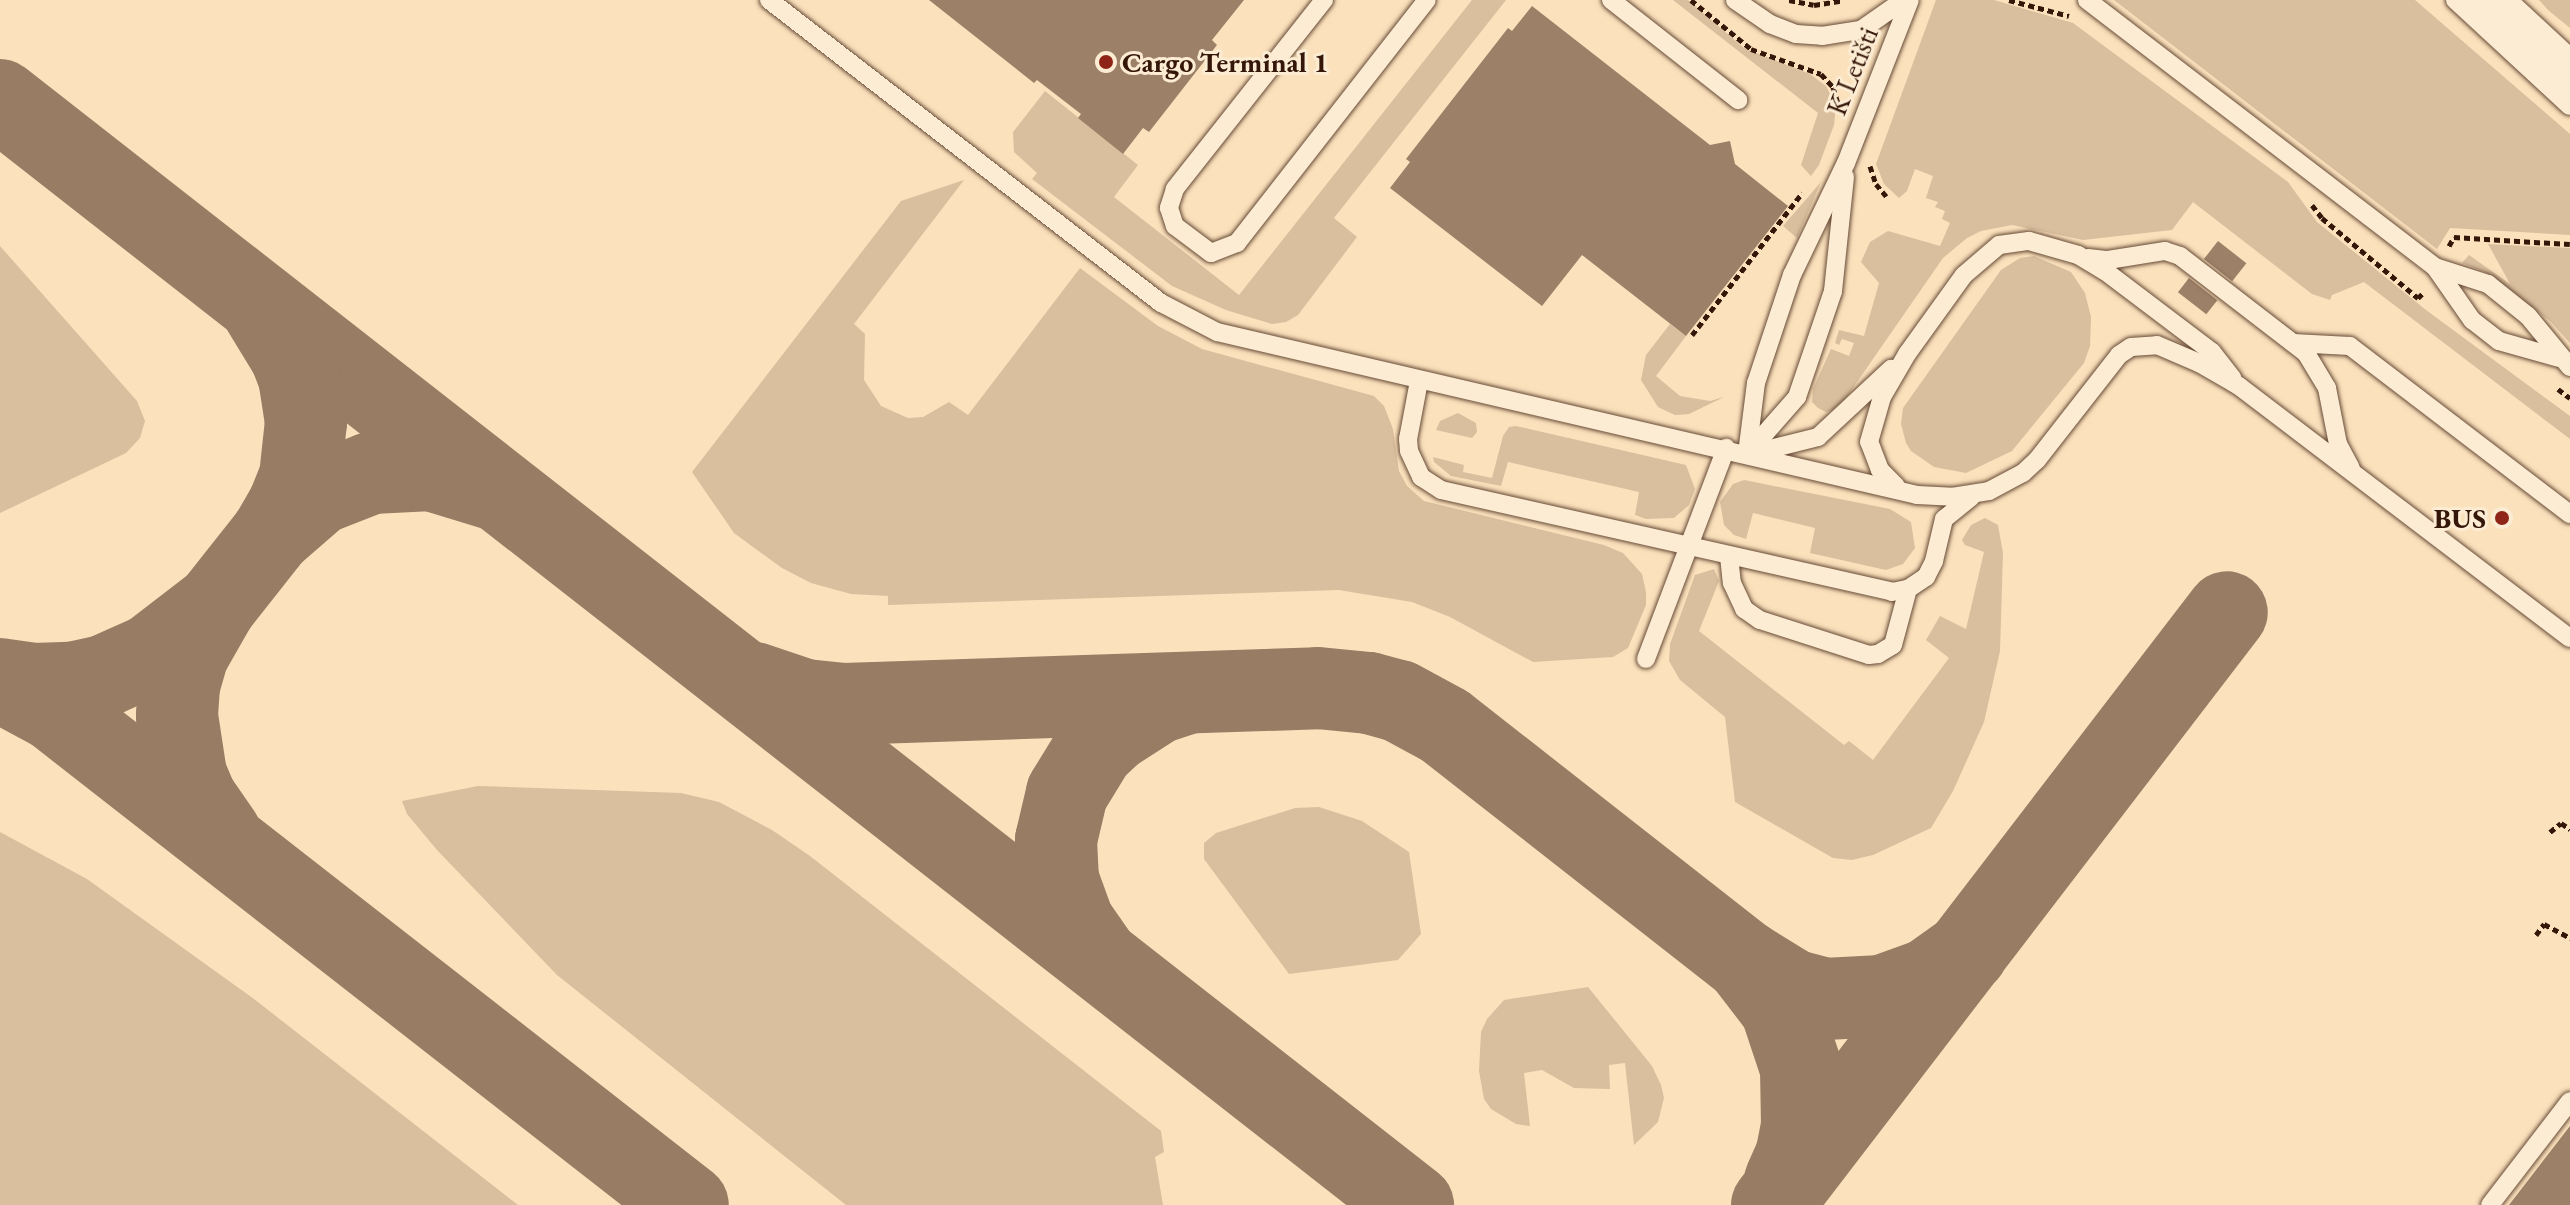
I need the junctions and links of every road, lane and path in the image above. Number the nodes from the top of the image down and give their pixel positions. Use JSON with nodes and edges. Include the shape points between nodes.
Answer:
{"nodes":[{"id":1,"x":769,"y":0,"type":"edge"},
{"id":2,"x":1324,"y":0,"type":"edge"},
{"id":3,"x":1427,"y":0,"type":"edge"},
{"id":4,"x":1611,"y":0,"type":"edge"},
{"id":5,"x":1691,"y":0,"type":"edge"},
{"id":6,"x":1789,"y":0,"type":"edge"},
{"id":7,"x":1844,"y":0,"type":"edge"},
{"id":8,"x":1904,"y":0,"type":"edge"},
{"id":9,"x":1910,"y":0,"type":"edge"},
{"id":10,"x":2087,"y":0,"type":"edge"},
{"id":11,"x":2455,"y":0,"type":"edge"},
{"id":12,"x":2489,"y":0,"type":"edge"},
{"id":13,"x":1737,"y":2,"type":"edge"},
{"id":14,"x":2570,"y":75,"type":"edge"},
{"id":15,"x":1738,"y":100,"type":"dead end"},
{"id":16,"x":2570,"y":106,"type":"edge"},
{"id":17,"x":1840,"y":120,"type":"dead end"},
{"id":18,"x":1846,"y":163,"type":"junction"},
{"id":19,"x":1808,"y":186,"type":"dead end"},
{"id":20,"x":2570,"y":244,"type":"edge"},
{"id":21,"x":2078,"y":255,"type":"junction"},
{"id":22,"x":2440,"y":260,"type":"junction"},
{"id":23,"x":1692,"y":335,"type":"dead end"},
{"id":24,"x":2293,"y":343,"type":"junction"},
{"id":25,"x":2358,"y":350,"type":"junction"},
{"id":26,"x":1907,"y":354,"type":"junction"},
{"id":27,"x":2565,"y":363,"type":"edge"},
{"id":28,"x":1419,"y":381,"type":"junction"},
{"id":29,"x":2239,"y":386,"type":"junction"},
{"id":30,"x":2327,"y":388,"type":"junction"},
{"id":31,"x":1726,"y":448,"type":"junction"},
{"id":32,"x":1747,"y":454,"type":"junction"},
{"id":33,"x":2360,"y":479,"type":"junction"},
{"id":34,"x":1917,"y":495,"type":"junction"},
{"id":35,"x":1971,"y":496,"type":"junction"},
{"id":36,"x":2570,"y":514,"type":"edge"},
{"id":37,"x":1689,"y":548,"type":"junction"},
{"id":38,"x":1729,"y":556,"type":"junction"},
{"id":39,"x":1900,"y":590,"type":"junction"},
{"id":40,"x":2570,"y":638,"type":"edge"},
{"id":41,"x":1646,"y":659,"type":"dead end"},
{"id":42,"x":2570,"y":829,"type":"edge"},
{"id":43,"x":2550,"y":832,"type":"dead end"},
{"id":44,"x":2536,"y":935,"type":"dead end"},
{"id":45,"x":2570,"y":938,"type":"edge"},
{"id":46,"x":2570,"y":1101,"type":"edge"},
{"id":47,"x":2490,"y":1205,"type":"edge"}],
"edges":[{"from":1,"to":28,"type":"lane","via":[[1170,309],[1217,332]]},
{"from":2,"to":3,"type":"lane","via":[[1175,189],[1169,208],[1175,226],[1211,253],[1237,243]]},
{"from":4,"to":15,"type":"lane"},
{"from":5,"to":17,"type":"path","via":[[1751,49],[1821,74],[1838,96]]},
{"from":6,"to":7,"type":"path","via":[[1814,5]]},
{"from":8,"to":13,"type":"lane","via":[[1874,23],[1838,36],[1796,34]]},
{"from":9,"to":18,"type":"lane","name":"K Letišti"},
{"from":10,"to":22,"type":"lane"},
{"from":11,"to":16,"type":"lane"},
{"from":12,"to":14,"type":"main road"},
{"from":18,"to":32,"type":"lane","via":[[1788,286],[1756,383]]},
{"from":18,"to":32,"type":"lane","via":[[1833,291],[1817,340],[1797,397]]},
{"from":19,"to":23,"type":"path"},
{"from":20,"to":22,"type":"path","via":[[2454,237]]},
{"from":21,"to":24,"type":"lane","via":[[2108,260],[2150,252],[2180,256]]},
{"from":21,"to":26,"type":"lane","via":[[2029,241],[1999,245],[1964,275]]},
{"from":21,"to":29,"type":"lane","via":[[2212,352]]},
{"from":22,"to":27,"type":"lane","via":[[2488,284],[2528,316]]},
{"from":22,"to":27,"type":"lane","via":[[2472,320],[2499,341]]},
{"from":24,"to":25,"type":"lane","via":[[2332,342]]},
{"from":24,"to":30,"type":"lane","via":[[2314,363]]},
{"from":25,"to":30,"type":"lane","via":[[2341,351],[2330,359]]},
{"from":25,"to":36,"type":"lane"},
{"from":26,"to":32,"type":"lane","via":[[1818,437]]},
{"from":26,"to":34,"type":"lane","via":[[1882,397],[1869,442],[1887,479]]},
{"from":28,"to":31,"type":"lane"},
{"from":28,"to":37,"type":"lane","via":[[1409,451],[1430,486]]},
{"from":29,"to":33,"type":"lane"},
{"from":29,"to":35,"type":"lane","via":[[2173,350],[2131,347],[2108,366],[2037,460],[2007,484]]},
{"from":30,"to":33,"type":"lane","via":[[2338,444]]},
{"from":31,"to":32,"type":"lane"},
{"from":31,"to":37,"type":"lane"},
{"from":32,"to":34,"type":"lane"},
{"from":33,"to":40,"type":"lane"},
{"from":34,"to":35,"type":"lane"},
{"from":35,"to":39,"type":"lane","via":[[1944,519],[1930,570]]},
{"from":37,"to":38,"type":"lane"},
{"from":37,"to":41,"type":"lane"},
{"from":38,"to":39,"type":"lane"},
{"from":38,"to":39,"type":"lane","via":[[1732,583],[1744,609],[1760,620],[1869,655],[1893,645]]},
{"from":42,"to":43,"type":"path","via":[[2561,823]]},
{"from":44,"to":45,"type":"path","via":[[2544,924]]},
{"from":46,"to":47,"type":"lane"}]}
